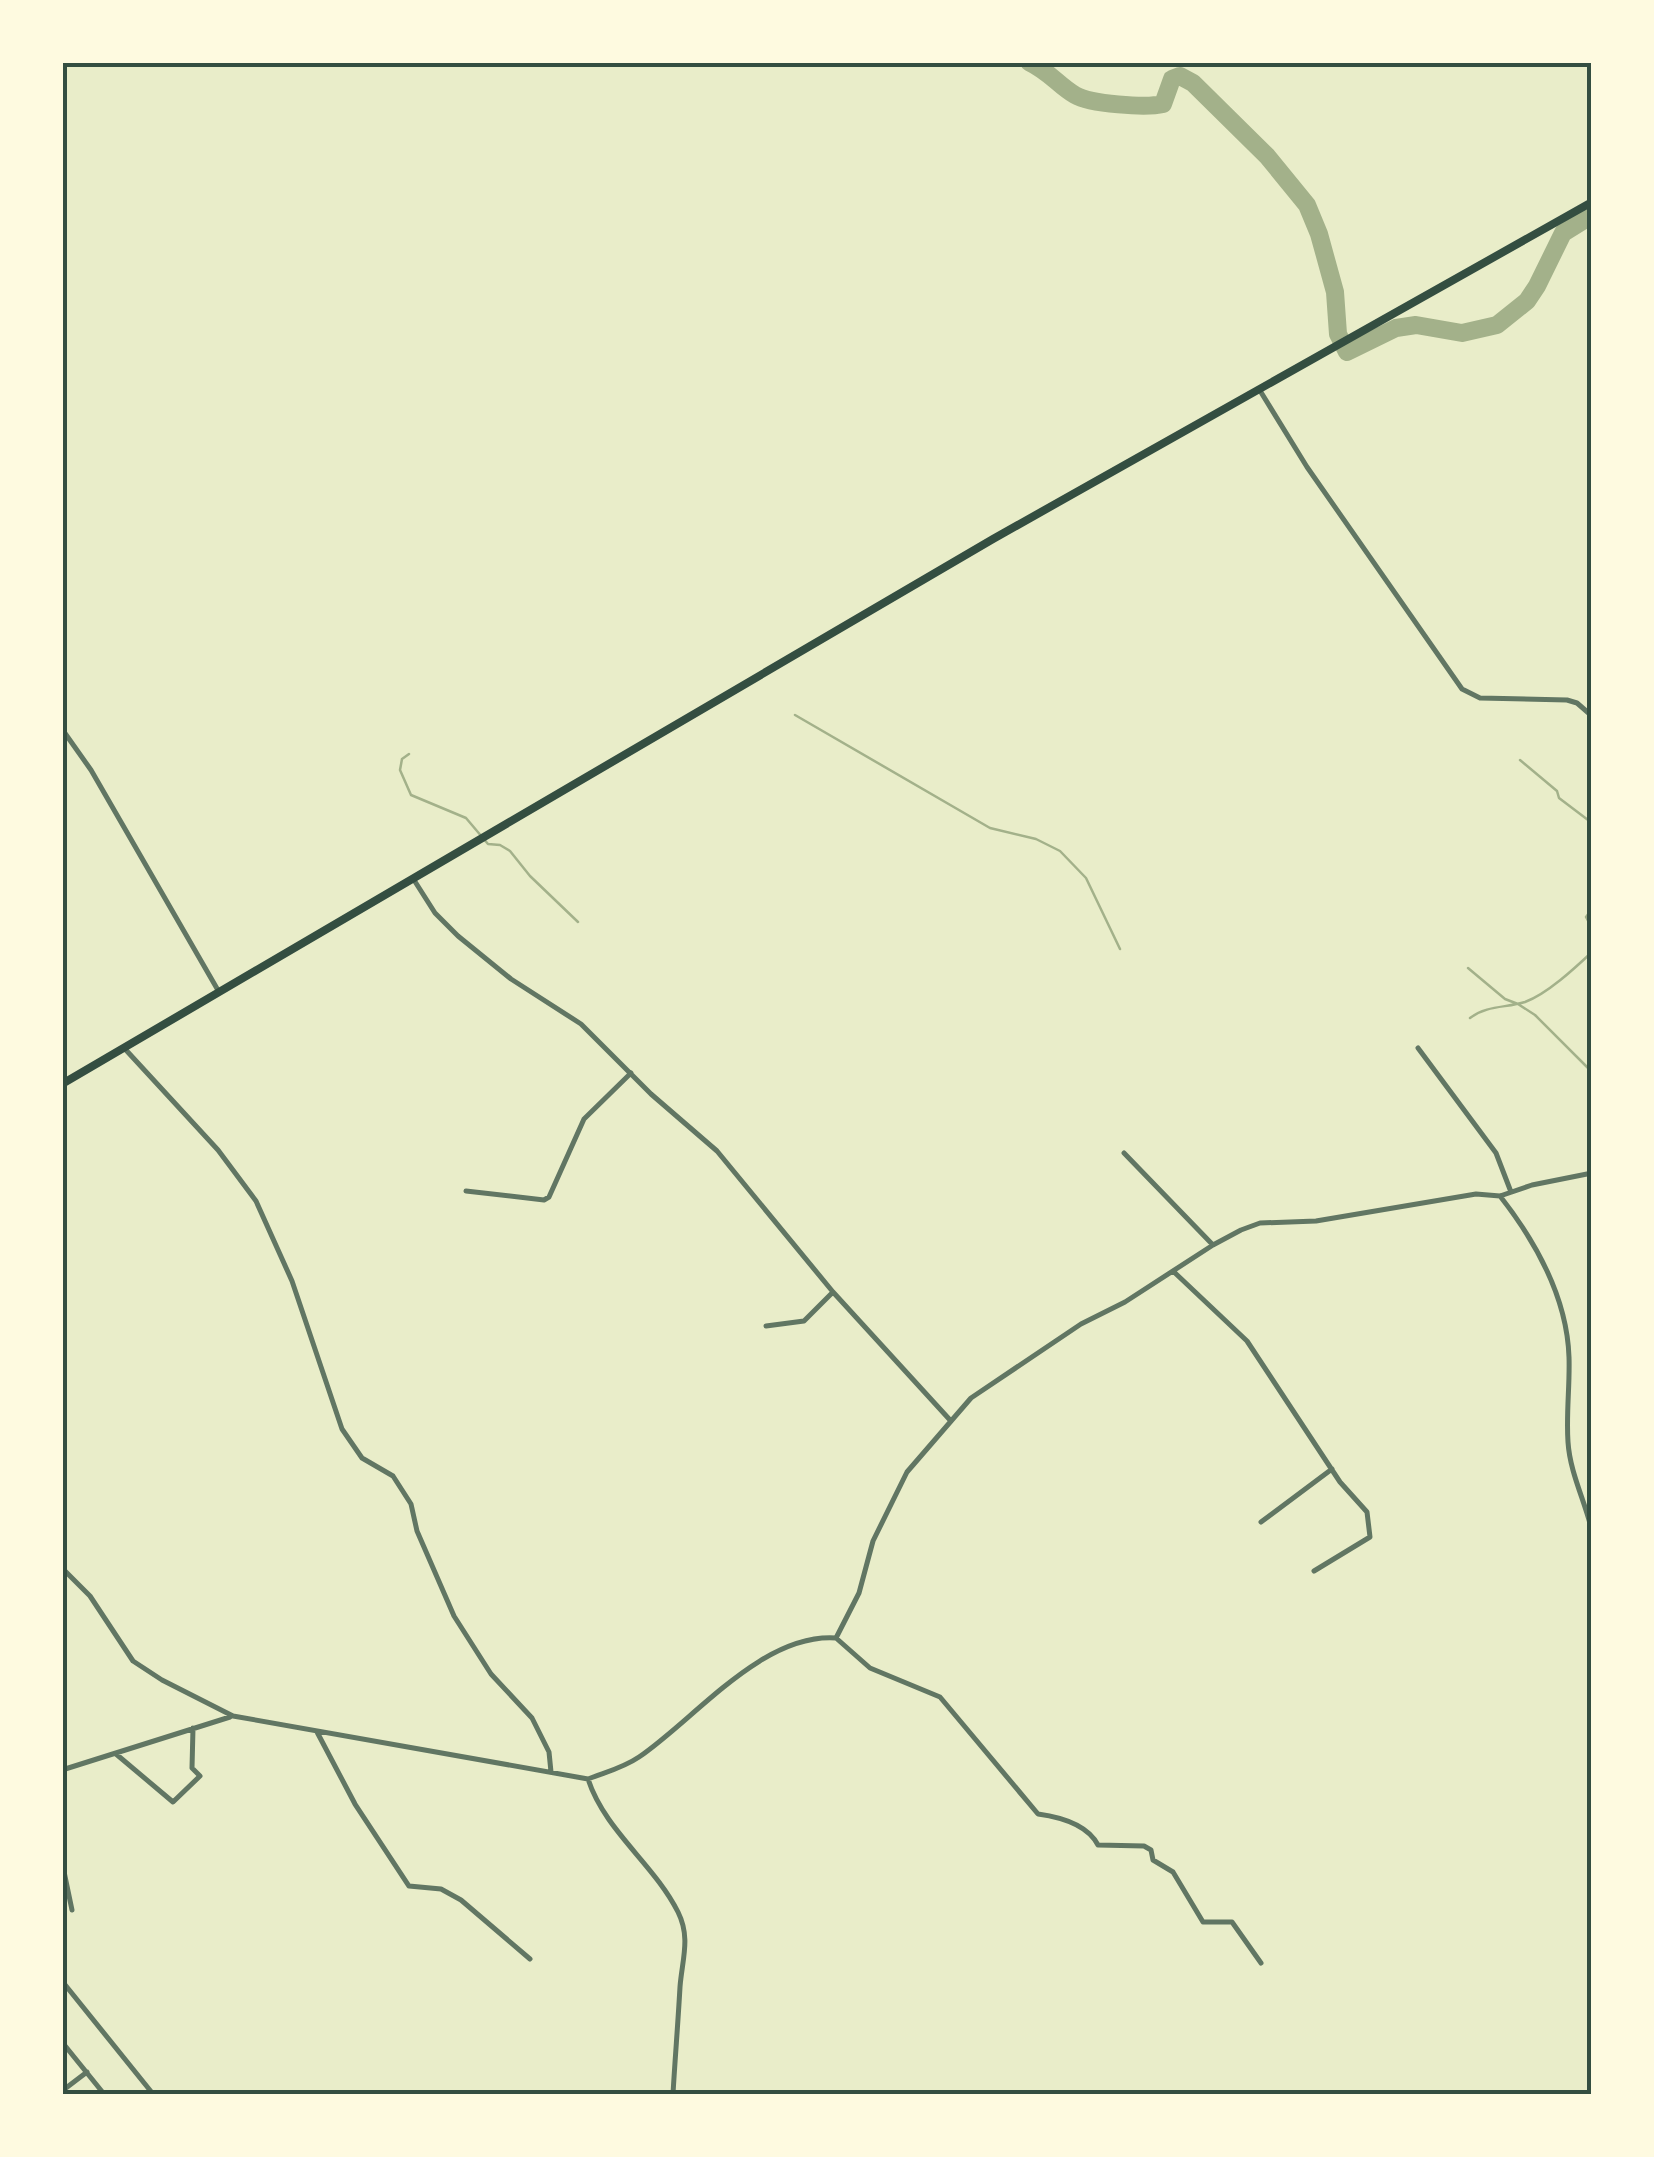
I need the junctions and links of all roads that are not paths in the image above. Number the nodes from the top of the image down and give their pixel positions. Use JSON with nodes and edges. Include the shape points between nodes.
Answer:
{"nodes":[{"id":1,"x":1592,"y":202,"type":"edge"},
{"id":2,"x":1259,"y":389,"type":"junction"},
{"id":3,"x":1592,"y":716,"type":"edge"},
{"id":4,"x":62,"y":729,"type":"edge"},
{"id":5,"x":414,"y":880,"type":"junction"},
{"id":6,"x":220,"y":992,"type":"junction"},
{"id":7,"x":124,"y":1048,"type":"junction"},
{"id":8,"x":1418,"y":1048,"type":"dead end"},
{"id":9,"x":631,"y":1073,"type":"junction"},
{"id":10,"x":62,"y":1084,"type":"edge"},
{"id":11,"x":1124,"y":1153,"type":"dead end"},
{"id":12,"x":1592,"y":1173,"type":"edge"},
{"id":13,"x":466,"y":1192,"type":"dead end"},
{"id":14,"x":1511,"y":1192,"type":"junction"},
{"id":15,"x":1500,"y":1196,"type":"junction"},
{"id":16,"x":1213,"y":1245,"type":"junction"},
{"id":17,"x":1174,"y":1272,"type":"junction"},
{"id":18,"x":833,"y":1292,"type":"junction"},
{"id":19,"x":766,"y":1326,"type":"dead end"},
{"id":20,"x":950,"y":1420,"type":"junction"},
{"id":21,"x":1332,"y":1469,"type":"junction"},
{"id":22,"x":1261,"y":1522,"type":"dead end"},
{"id":23,"x":1592,"y":1531,"type":"edge"},
{"id":24,"x":62,"y":1568,"type":"edge"},
{"id":25,"x":1314,"y":1571,"type":"dead end"},
{"id":26,"x":836,"y":1638,"type":"junction"},
{"id":27,"x":233,"y":1716,"type":"junction"},
{"id":28,"x":193,"y":1728,"type":"junction"},
{"id":29,"x":317,"y":1732,"type":"junction"},
{"id":30,"x":116,"y":1754,"type":"junction"},
{"id":31,"x":62,"y":1770,"type":"edge"},
{"id":32,"x":551,"y":1772,"type":"junction"},
{"id":33,"x":588,"y":1779,"type":"junction"},
{"id":34,"x":62,"y":1862,"type":"edge"},
{"id":35,"x":72,"y":1910,"type":"dead end"},
{"id":36,"x":530,"y":1959,"type":"dead end"},
{"id":37,"x":1262,"y":1963,"type":"dead end"},
{"id":38,"x":62,"y":1982,"type":"edge"},
{"id":39,"x":62,"y":2042,"type":"edge"},
{"id":40,"x":87,"y":2072,"type":"junction"},
{"id":41,"x":62,"y":2091,"type":"edge"},
{"id":42,"x":104,"y":2094,"type":"edge"},
{"id":43,"x":154,"y":2094,"type":"edge"},
{"id":44,"x":673,"y":2094,"type":"edge"}],
"edges":[{"from":1,"to":2,"type":"main road"},
{"from":2,"to":3,"type":"street","via":[[1462,689],[1480,698],[1567,700]]},
{"from":2,"to":5,"type":"main road"},
{"from":4,"to":6,"type":"street"},
{"from":5,"to":6,"type":"main road"},
{"from":5,"to":9,"type":"street","via":[[458,936],[581,1024]]},
{"from":6,"to":7,"type":"main road"},
{"from":7,"to":10,"type":"main road"},
{"from":7,"to":32,"type":"street","via":[[256,1201],[292,1281],[342,1429],[362,1458],[394,1476],[454,1616],[491,1674],[532,1718]]},
{"from":8,"to":14,"type":"street","via":[[1496,1153]]},
{"from":9,"to":13,"type":"street","via":[[584,1119],[549,1197]]},
{"from":9,"to":18,"type":"street","via":[[734,1168]]},
{"from":11,"to":16,"type":"street"},
{"from":12,"to":14,"type":"street"},
{"from":14,"to":15,"type":"street"},
{"from":15,"to":16,"type":"street","via":[[1260,1224]]},
{"from":15,"to":23,"type":"street","via":[[1528,1234],[1561,1307],[1569,1355],[1568,1444]]},
{"from":16,"to":17,"type":"street"},
{"from":17,"to":20,"type":"street","via":[[1081,1324],[971,1398]]},
{"from":17,"to":21,"type":"street","via":[[1247,1341]]},
{"from":18,"to":19,"type":"street","via":[[804,1321]]},
{"from":18,"to":20,"type":"street"},
{"from":20,"to":26,"type":"street","via":[[892,1500]]},
{"from":21,"to":22,"type":"street"},
{"from":21,"to":25,"type":"street","via":[[1367,1512],[1370,1537]]},
{"from":24,"to":27,"type":"street","via":[[134,1661]]},
{"from":26,"to":33,"type":"street","via":[[800,1641],[756,1664],[636,1759]]},
{"from":26,"to":37,"type":"street","via":[[870,1668],[940,1696],[1038,1814],[1061,1817],[1092,1834],[1098,1845],[1151,1850],[1152,1860],[1173,1872],[1202,1922],[1232,1922]]},
{"from":27,"to":28,"type":"street"},
{"from":27,"to":29,"type":"street"},
{"from":28,"to":30,"type":"street"},
{"from":28,"to":30,"type":"street","via":[[192,1768],[200,1776],[173,1802]]},
{"from":29,"to":32,"type":"street"},
{"from":29,"to":36,"type":"street","via":[[409,1886],[441,1889],[461,1900]]},
{"from":30,"to":31,"type":"street"},
{"from":32,"to":33,"type":"street"},
{"from":33,"to":44,"type":"street","via":[[612,1824],[665,1890],[687,1940]]},
{"from":34,"to":35,"type":"street"},
{"from":38,"to":43,"type":"street"},
{"from":39,"to":40,"type":"street"},
{"from":40,"to":41,"type":"street"},
{"from":40,"to":42,"type":"street"}]}
